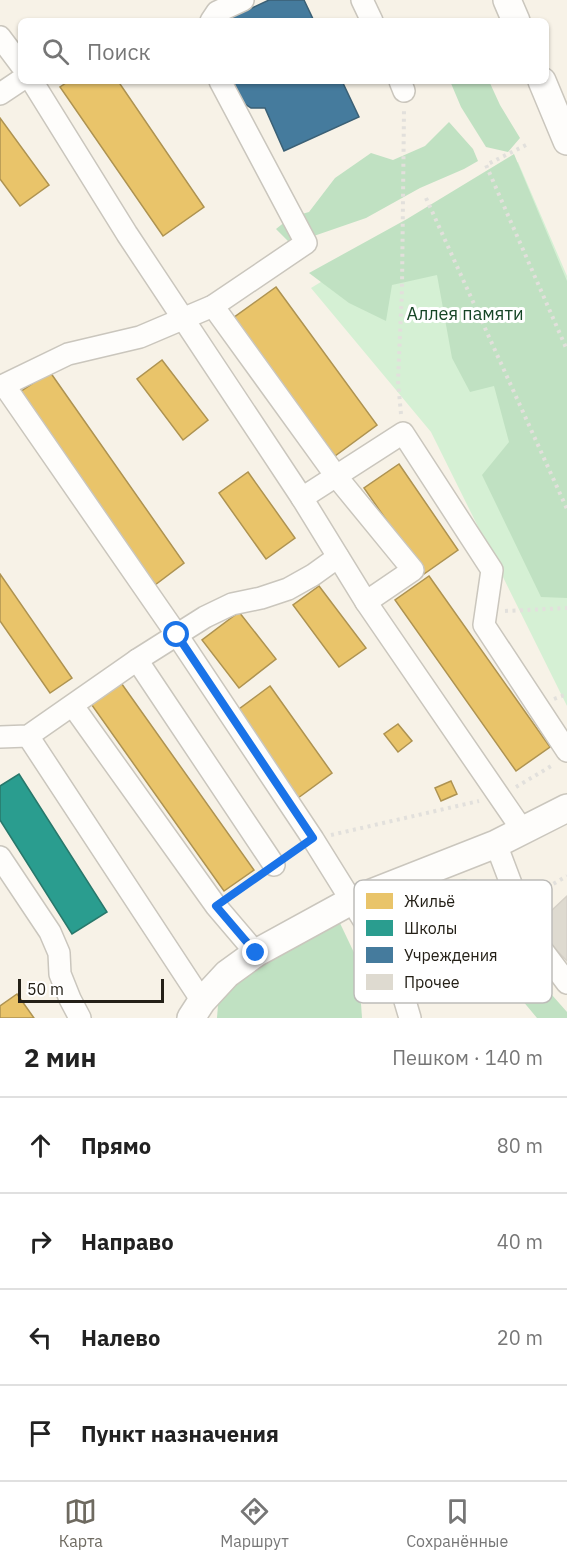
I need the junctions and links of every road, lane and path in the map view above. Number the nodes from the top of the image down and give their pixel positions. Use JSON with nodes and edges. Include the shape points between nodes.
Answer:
{"nodes":[{"id":1,"x":243,"y":0,"type":"edge"},
{"id":2,"x":362,"y":0,"type":"edge"},
{"id":3,"x":507,"y":0,"type":"edge"},
{"id":4,"x":213,"y":18,"type":"edge"},
{"id":5,"x":371,"y":18,"type":"edge"},
{"id":6,"x":515,"y":18,"type":"edge"},
{"id":7,"x":0,"y":37,"type":"edge"},
{"id":8,"x":18,"y":61,"type":"edge"},
{"id":9,"x":18,"y":82,"type":"edge"},
{"id":10,"x":34,"y":84,"type":"edge"},
{"id":11,"x":222,"y":84,"type":"edge"},
{"id":12,"x":543,"y":84,"type":"edge"},
{"id":13,"x":402,"y":86,"type":"edge"},
{"id":14,"x":0,"y":94,"type":"edge"},
{"id":15,"x":567,"y":141,"type":"edge"},
{"id":16,"x":526,"y":145,"type":"dead end"},
{"id":17,"x":426,"y":198,"type":"dead end"},
{"id":18,"x":213,"y":306,"type":"junction"},
{"id":19,"x":184,"y":317,"type":"junction"},
{"id":20,"x":567,"y":350,"type":"edge"},
{"id":21,"x":403,"y":433,"type":"junction"},
{"id":22,"x":336,"y":476,"type":"junction"},
{"id":23,"x":302,"y":498,"type":"junction"},
{"id":24,"x":567,"y":509,"type":"edge"},
{"id":25,"x":338,"y":557,"type":"junction"},
{"id":26,"x":366,"y":602,"type":"junction"},
{"id":27,"x":567,"y":608,"type":"edge"},
{"id":28,"x":486,"y":613,"type":"junction"},
{"id":29,"x":177,"y":635,"type":"junction"},
{"id":30,"x":137,"y":660,"type":"junction"},
{"id":31,"x":73,"y":706,"type":"junction"},
{"id":32,"x":28,"y":736,"type":"junction"},
{"id":33,"x":0,"y":737,"type":"edge"},
{"id":34,"x":562,"y":757,"type":"edge"},
{"id":35,"x":500,"y":797,"type":"junction"},
{"id":36,"x":567,"y":808,"type":"edge"},
{"id":37,"x":523,"y":831,"type":"junction"},
{"id":38,"x":313,"y":838,"type":"junction"},
{"id":39,"x":496,"y":844,"type":"junction"},
{"id":40,"x":0,"y":857,"type":"edge"},
{"id":41,"x":274,"y":865,"type":"joint"},
{"id":42,"x":567,"y":876,"type":"edge"},
{"id":43,"x":404,"y":880,"type":"edge"},
{"id":44,"x":509,"y":880,"type":"edge"},
{"id":45,"x":552,"y":885,"type":"edge"},
{"id":46,"x":354,"y":900,"type":"edge"},
{"id":47,"x":351,"y":901,"type":"junction"},
{"id":48,"x":216,"y":906,"type":"junction"},
{"id":49,"x":354,"y":906,"type":"edge"},
{"id":50,"x":256,"y":953,"type":"junction"},
{"id":51,"x":552,"y":964,"type":"edge"},
{"id":52,"x":567,"y":983,"type":"edge"},
{"id":53,"x":406,"y":1003,"type":"edge"},
{"id":54,"x":196,"y":1009,"type":"edge"},
{"id":55,"x":80,"y":1018,"type":"edge"},
{"id":56,"x":410,"y":1018,"type":"edge"}],
"edges":[{"from":1,"to":4,"type":"lane","via":[[217,12]]},
{"from":2,"to":5,"type":"lane"},
{"from":3,"to":6,"type":"main road"},
{"from":7,"to":8,"type":"lane"},
{"from":9,"to":14,"type":"lane"},
{"from":10,"to":19,"type":"lane"},
{"from":11,"to":18,"type":"lane","via":[[306,243]]},
{"from":12,"to":15,"type":"main road"},
{"from":13,"to":21,"type":"path","via":[[398,381]]},
{"from":16,"to":20,"type":"path","via":[[486,165]]},
{"from":17,"to":24,"type":"path"},
{"from":18,"to":19,"type":"lane"},
{"from":18,"to":22,"type":"lane"},
{"from":19,"to":23,"type":"lane"},
{"from":19,"to":29,"type":"lane","via":[[140,338],[68,354],[4,386]]},
{"from":21,"to":22,"type":"lane"},
{"from":21,"to":28,"type":"lane","via":[[492,570]]},
{"from":22,"to":23,"type":"lane"},
{"from":22,"to":26,"type":"lane","via":[[413,570]]},
{"from":23,"to":25,"type":"lane"},
{"from":25,"to":26,"type":"lane"},
{"from":25,"to":29,"type":"lane","via":[[288,589],[232,604]]},
{"from":26,"to":35,"type":"lane"},
{"from":27,"to":28,"type":"path"},
{"from":28,"to":34,"type":"lane","via":[[484,625]]},
{"from":29,"to":30,"type":"lane"},
{"from":29,"to":38,"type":"lane"},
{"from":30,"to":31,"type":"lane"},
{"from":30,"to":41,"type":"lane"},
{"from":31,"to":32,"type":"lane"},
{"from":31,"to":48,"type":"lane"},
{"from":32,"to":33,"type":"lane"},
{"from":32,"to":54,"type":"lane"},
{"from":34,"to":35,"type":"path"},
{"from":35,"to":37,"type":"lane"},
{"from":35,"to":38,"type":"path"},
{"from":36,"to":37,"type":"main road"},
{"from":37,"to":39,"type":"main road"},
{"from":38,"to":47,"type":"lane"},
{"from":39,"to":43,"type":"main road"},
{"from":39,"to":44,"type":"lane"},
{"from":40,"to":55,"type":"lane","via":[[50,932],[59,952],[60,974]]},
{"from":41,"to":48,"type":"path"},
{"from":42,"to":45,"type":"path"},
{"from":46,"to":47,"type":"main road"},
{"from":47,"to":49,"type":"lane"},
{"from":47,"to":50,"type":"main road"},
{"from":48,"to":50,"type":"lane"},
{"from":50,"to":54,"type":"main road","via":[[227,974]]},
{"from":51,"to":52,"type":"lane"},
{"from":53,"to":56,"type":"lane"}]}
